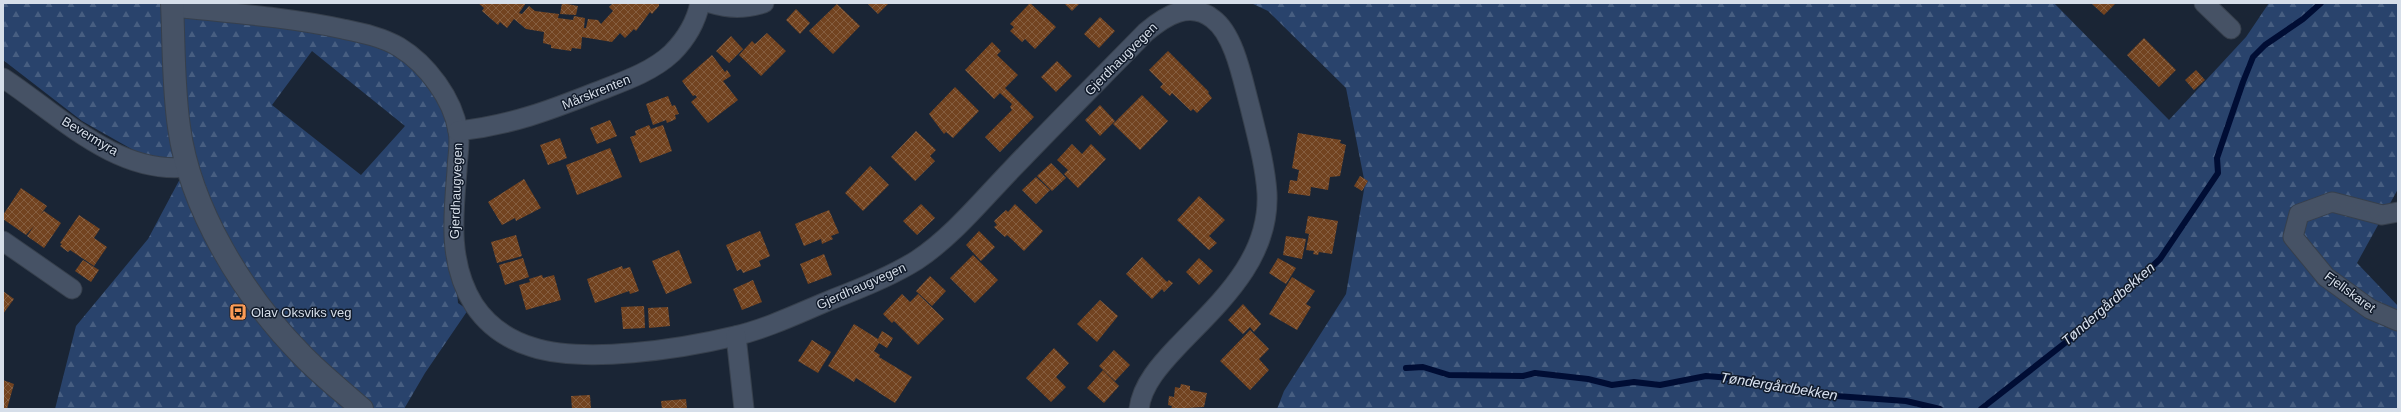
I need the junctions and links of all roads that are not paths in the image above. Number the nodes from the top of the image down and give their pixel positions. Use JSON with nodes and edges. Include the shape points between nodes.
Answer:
{"nodes":[{"id":1,"x":700,"y":3,"type":"edge"},
{"id":2,"x":710,"y":3,"type":"edge"},
{"id":3,"x":764,"y":3,"type":"edge"},
{"id":4,"x":2204,"y":3,"type":"edge"},
{"id":5,"x":172,"y":5,"type":"edge"},
{"id":6,"x":2231,"y":29,"type":"dead end"},
{"id":7,"x":3,"y":78,"type":"edge"},
{"id":8,"x":458,"y":131,"type":"junction"},
{"id":9,"x":187,"y":167,"type":"junction"},
{"id":10,"x":2398,"y":212,"type":"edge"},
{"id":11,"x":3,"y":241,"type":"edge"},
{"id":12,"x":72,"y":289,"type":"dead end"},
{"id":13,"x":2398,"y":321,"type":"edge"},
{"id":14,"x":736,"y":336,"type":"junction"},
{"id":15,"x":362,"y":409,"type":"edge"},
{"id":16,"x":744,"y":409,"type":"edge"},
{"id":17,"x":1139,"y":409,"type":"edge"}],
"edges":[{"from":1,"to":8,"type":"street","name":"Mårskrenten","via":[[694,22],[685,37],[657,65],[623,82],[532,117],[496,126]]},
{"from":2,"to":3,"type":"street","via":[[725,8],[745,8]]},
{"from":4,"to":6,"type":"street"},
{"from":5,"to":8,"type":"street","name":"Gjerdhaugvegen","via":[[319,24],[382,39],[398,47],[425,68],[445,98]]},
{"from":5,"to":9,"type":"street","via":[[179,128]]},
{"from":7,"to":9,"type":"street","name":"Bevermyra","via":[[109,149],[146,164],[173,168]]},
{"from":8,"to":14,"type":"street","name":"Gjerdhaugvegen","via":[[452,228],[457,264],[475,306],[493,327],[531,347],[571,353],[650,350]]},
{"from":9,"to":15,"type":"street","via":[[221,246],[259,303],[300,353]]},
{"from":10,"to":13,"type":"street","name":"Fjellskaret","via":[[2382,214],[2332,202],[2298,214],[2293,237],[2326,277],[2370,309]]},
{"from":11,"to":12,"type":"street"},
{"from":14,"to":16,"type":"street"},
{"from":14,"to":17,"type":"street","name":"Gjerdhaugvegen","via":[[847,293],[894,273],[916,260],[956,227],[1146,32],[1176,12],[1192,10],[1213,18],[1225,33],[1232,48],[1261,153],[1267,193],[1264,222],[1249,265],[1224,298],[1157,370],[1147,386]]}]}
